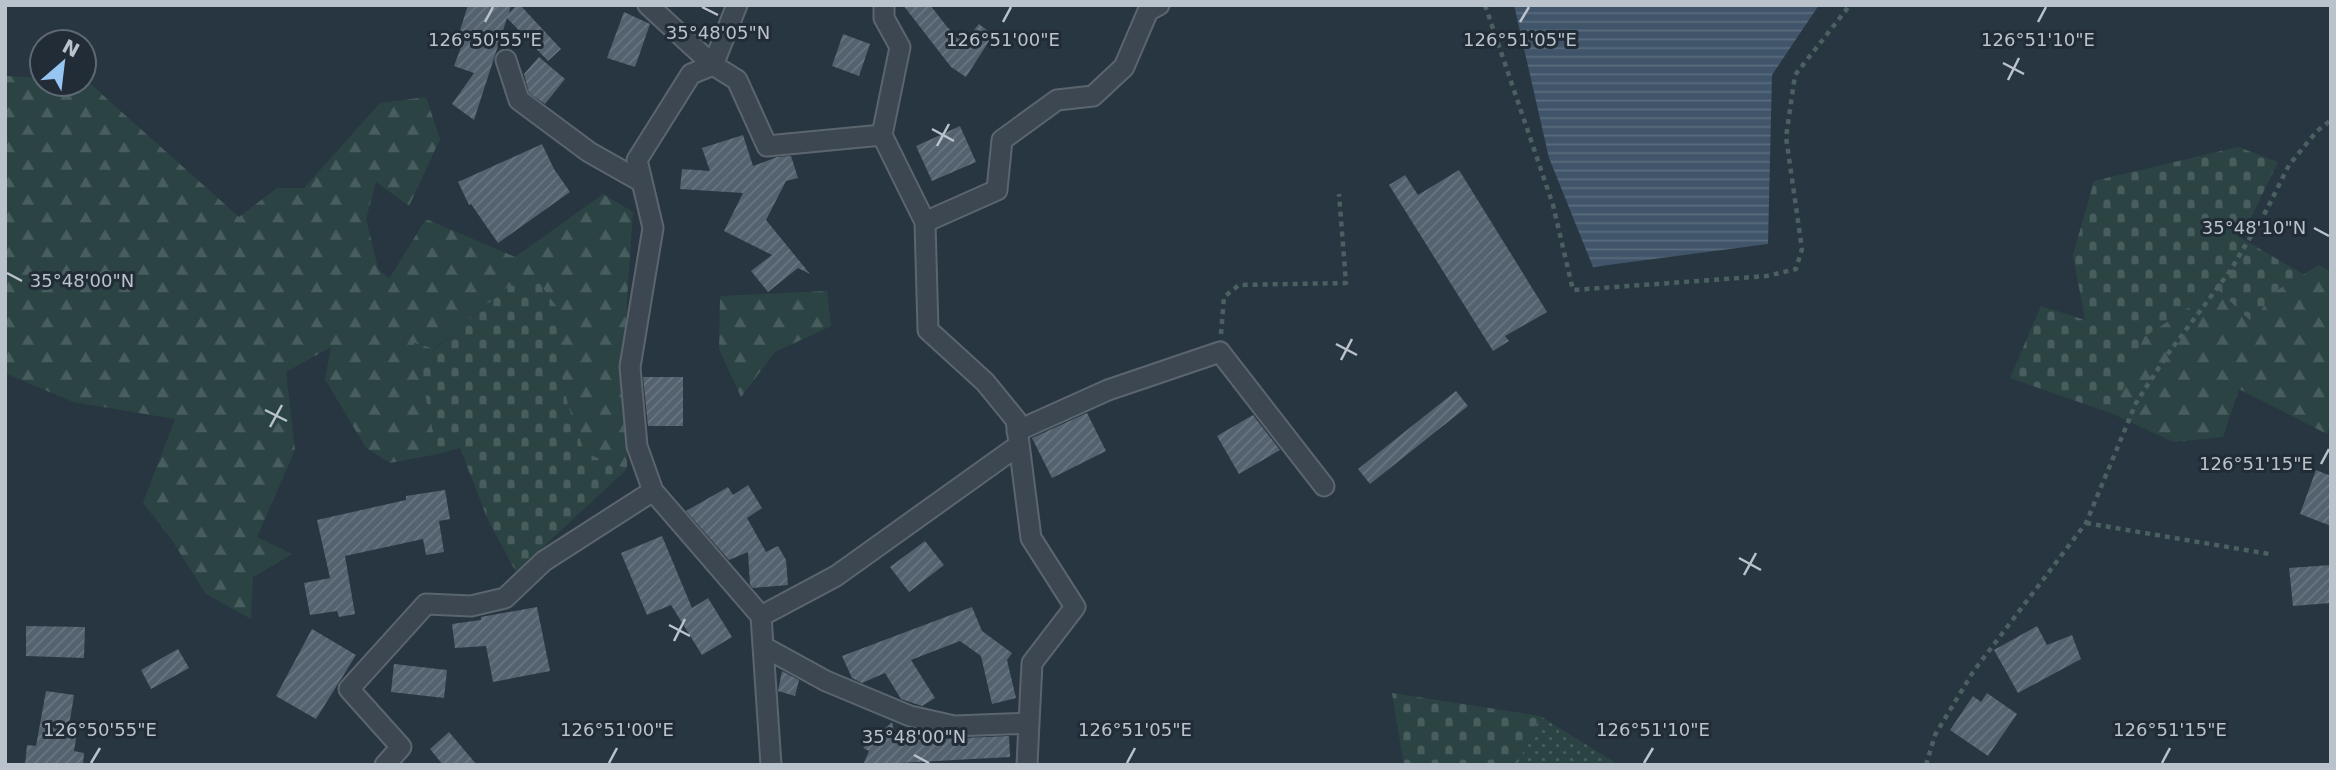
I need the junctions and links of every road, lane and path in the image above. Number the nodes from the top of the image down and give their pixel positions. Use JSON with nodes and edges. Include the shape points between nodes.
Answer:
{"nodes":[{"id":1,"x":648,"y":5,"type":"edge"},
{"id":2,"x":737,"y":5,"type":"edge"},
{"id":3,"x":884,"y":5,"type":"edge"},
{"id":4,"x":1159,"y":5,"type":"edge"},
{"id":5,"x":1486,"y":5,"type":"edge"},
{"id":6,"x":1850,"y":5,"type":"edge"},
{"id":7,"x":506,"y":60,"type":"dead end"},
{"id":8,"x":713,"y":65,"type":"junction"},
{"id":9,"x":2331,"y":120,"type":"edge"},
{"id":10,"x":882,"y":135,"type":"junction"},
{"id":11,"x":642,"y":182,"type":"junction"},
{"id":12,"x":1339,"y":194,"type":"dead end"},
{"id":13,"x":925,"y":222,"type":"junction"},
{"id":14,"x":1220,"y":352,"type":"junction"},
{"id":15,"x":1018,"y":438,"type":"junction"},
{"id":16,"x":1324,"y":486,"type":"dead end"},
{"id":17,"x":653,"y":491,"type":"junction"},
{"id":18,"x":2087,"y":523,"type":"junction"},
{"id":19,"x":2269,"y":554,"type":"dead end"},
{"id":20,"x":761,"y":616,"type":"junction"},
{"id":21,"x":764,"y":647,"type":"junction"},
{"id":22,"x":1029,"y":723,"type":"junction"},
{"id":23,"x":385,"y":765,"type":"edge"},
{"id":24,"x":771,"y":765,"type":"edge"},
{"id":25,"x":1027,"y":765,"type":"edge"},
{"id":26,"x":1926,"y":765,"type":"edge"}],
"edges":[{"from":1,"to":8,"type":"street"},
{"from":2,"to":8,"type":"street"},
{"from":3,"to":10,"type":"street","via":[[884,18],[900,47]]},
{"from":4,"to":13,"type":"street","via":[[1148,11],[1125,67],[1093,96],[1057,100],[1002,140],[998,190]]},
{"from":5,"to":6,"type":"path","via":[[1553,205],[1573,290],[1767,276],[1796,269],[1802,249],[1786,137],[1795,75]]},
{"from":7,"to":11,"type":"street","via":[[519,100],[589,152]]},
{"from":8,"to":10,"type":"street","via":[[737,80],[767,146]]},
{"from":8,"to":11,"type":"street","via":[[691,74],[637,160]]},
{"from":9,"to":18,"type":"path","via":[[2289,165],[2230,271],[2136,402]]},
{"from":10,"to":13,"type":"street"},
{"from":11,"to":17,"type":"street","via":[[653,228],[630,367],[637,446]]},
{"from":12,"to":14,"type":"path","via":[[1346,283],[1240,285],[1224,297]]},
{"from":13,"to":15,"type":"street","via":[[928,330],[985,382],[1016,420]]},
{"from":14,"to":15,"type":"street","via":[[1108,390]]},
{"from":14,"to":16,"type":"street"},
{"from":15,"to":20,"type":"street","via":[[836,576]]},
{"from":15,"to":22,"type":"street","via":[[1031,538],[1075,607],[1032,663]]},
{"from":17,"to":20,"type":"street"},
{"from":17,"to":23,"type":"street","via":[[544,561],[505,598],[471,606],[426,604],[349,689],[401,747]]},
{"from":18,"to":19,"type":"path"},
{"from":18,"to":26,"type":"path","via":[[1973,672],[1935,735]]},
{"from":20,"to":21,"type":"street"},
{"from":21,"to":22,"type":"street","via":[[827,681],[909,716],[954,726]]},
{"from":21,"to":24,"type":"street"},
{"from":22,"to":25,"type":"street"}]}
